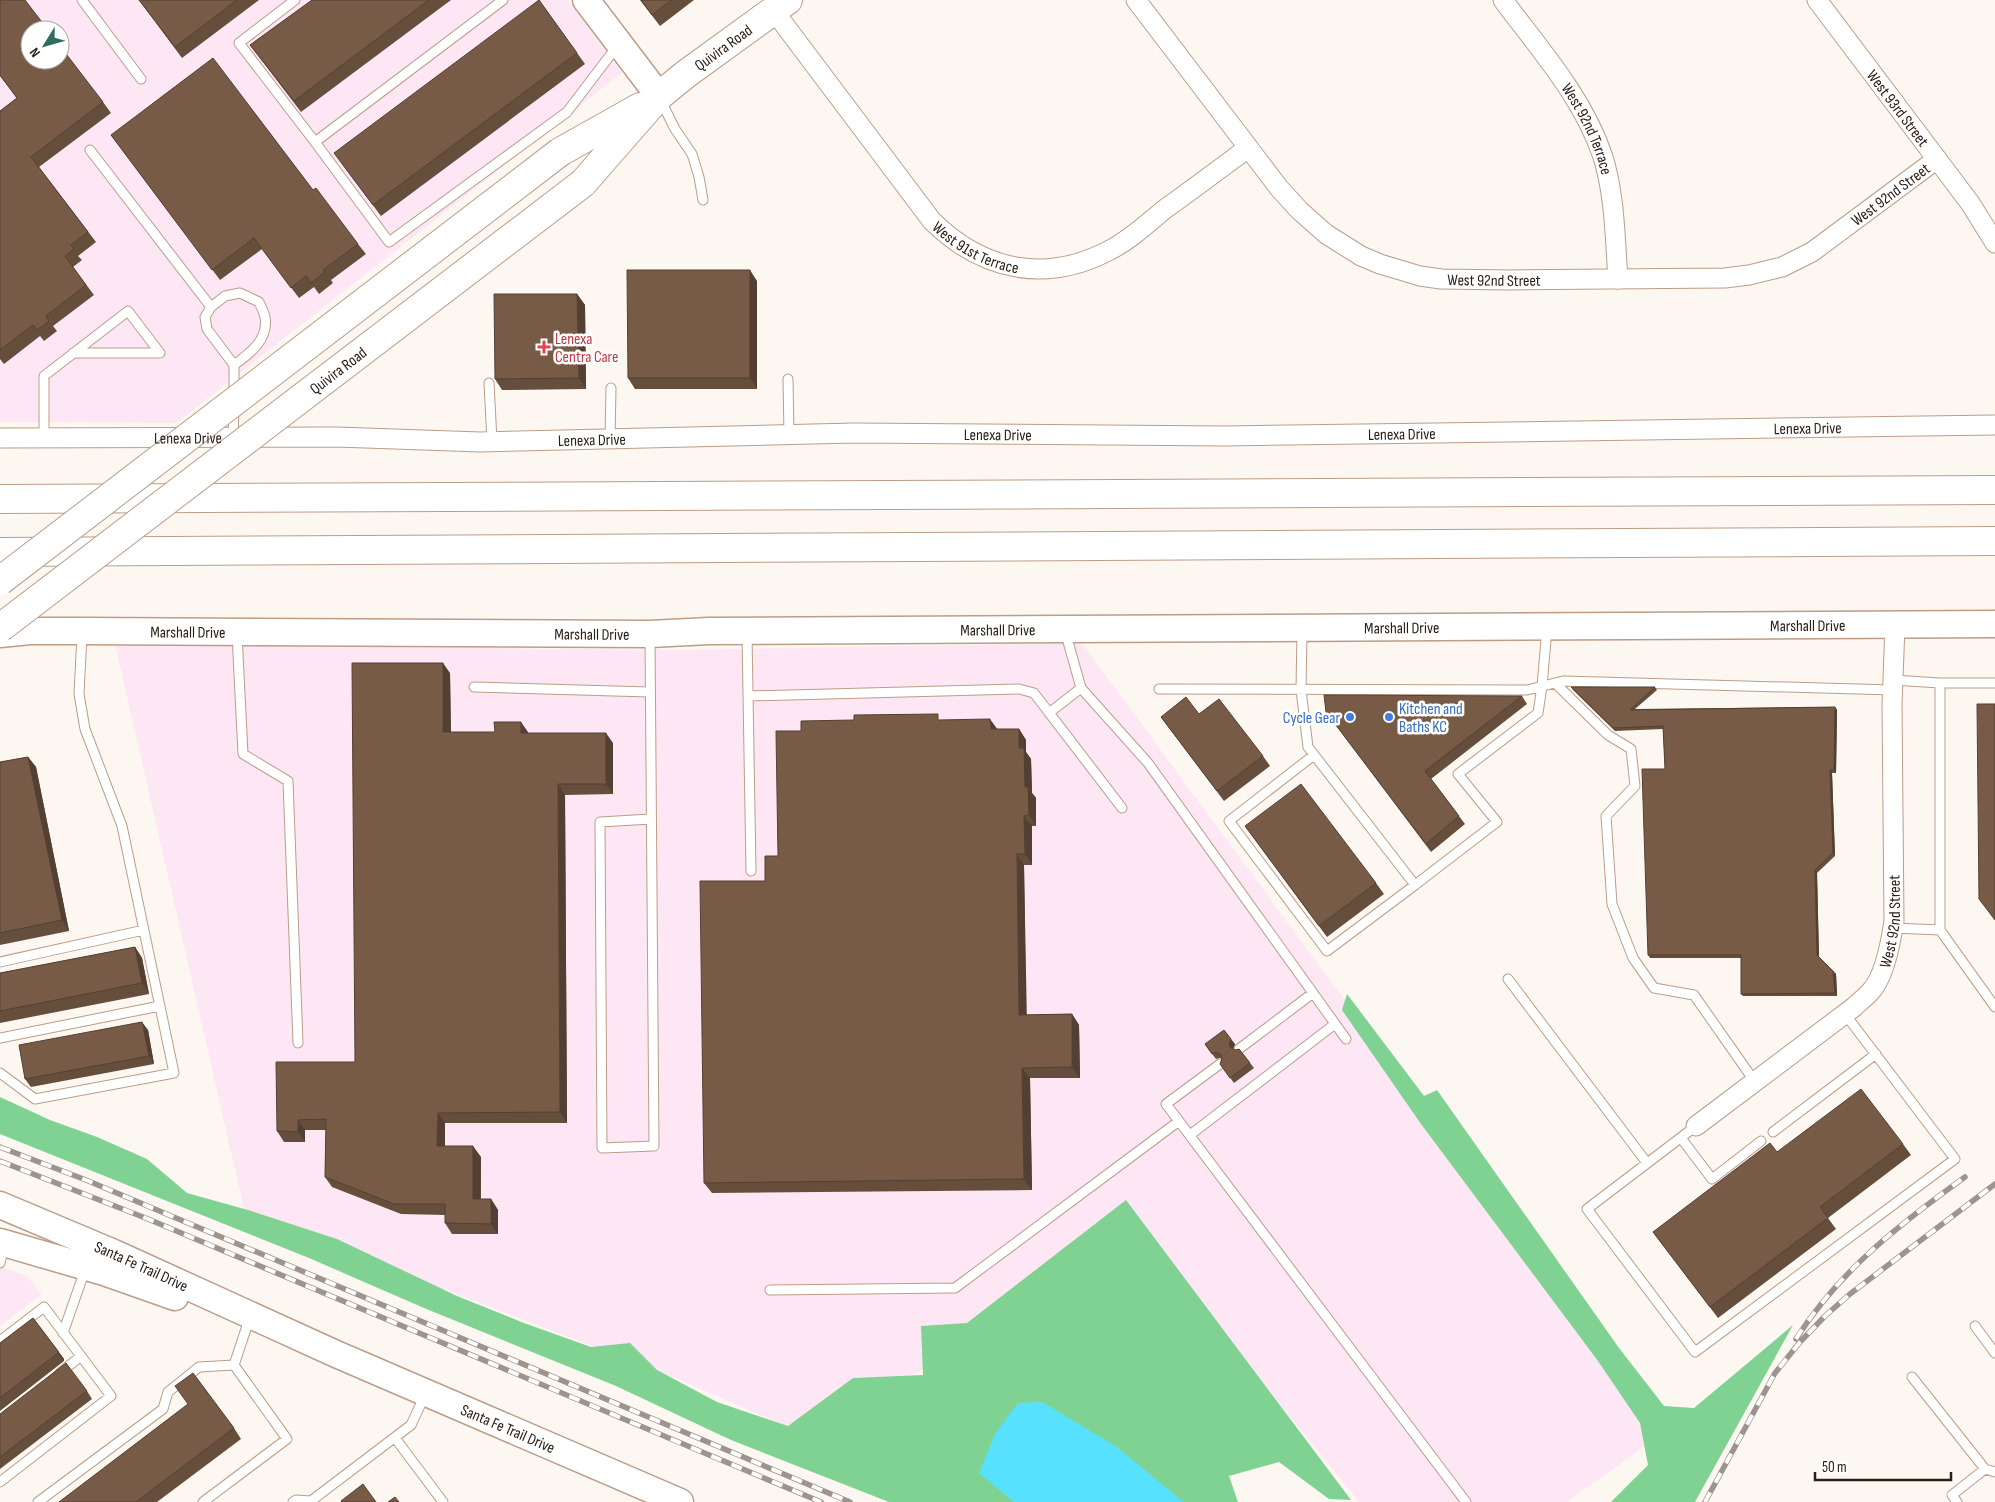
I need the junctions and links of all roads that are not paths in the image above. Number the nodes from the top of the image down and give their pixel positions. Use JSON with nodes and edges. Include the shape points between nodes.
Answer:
{"nodes":[{"id":1,"x":82,"y":0,"type":"edge"},
{"id":2,"x":295,"y":0,"type":"edge"},
{"id":3,"x":503,"y":0,"type":"edge"},
{"id":4,"x":586,"y":0,"type":"edge"},
{"id":5,"x":1136,"y":0,"type":"edge"},
{"id":6,"x":1503,"y":0,"type":"edge"},
{"id":7,"x":1817,"y":0,"type":"edge"},
{"id":8,"x":781,"y":5,"type":"edge"},
{"id":9,"x":619,"y":44,"type":"junction"},
{"id":10,"x":141,"y":79,"type":"dead end"},
{"id":11,"x":659,"y":96,"type":"junction"},
{"id":12,"x":315,"y":142,"type":"junction"},
{"id":13,"x":1248,"y":148,"type":"junction"},
{"id":14,"x":90,"y":150,"type":"dead end"},
{"id":15,"x":1937,"y":159,"type":"junction"},
{"id":16,"x":703,"y":200,"type":"dead end"},
{"id":17,"x":1995,"y":243,"type":"edge"},
{"id":18,"x":1618,"y":279,"type":"junction"},
{"id":19,"x":211,"y":306,"type":"junction"},
{"id":20,"x":74,"y":353,"type":"junction"},
{"id":21,"x":234,"y":365,"type":"junction"},
{"id":22,"x":788,"y":379,"type":"dead end"},
{"id":23,"x":489,"y":383,"type":"dead end"},
{"id":24,"x":611,"y":388,"type":"dead end"},
{"id":25,"x":1995,"y":425,"type":"edge"},
{"id":26,"x":790,"y":435,"type":"junction"},
{"id":27,"x":233,"y":436,"type":"junction"},
{"id":28,"x":0,"y":438,"type":"edge"},
{"id":29,"x":44,"y":439,"type":"junction"},
{"id":30,"x":610,"y":439,"type":"junction"},
{"id":31,"x":492,"y":441,"type":"junction"},
{"id":32,"x":1995,"y":490,"type":"edge"},
{"id":33,"x":0,"y":499,"type":"edge"},
{"id":34,"x":1995,"y":541,"type":"edge"},
{"id":35,"x":0,"y":552,"type":"edge"},
{"id":36,"x":0,"y":581,"type":"edge"},
{"id":37,"x":1995,"y":624,"type":"edge"},
{"id":38,"x":1895,"y":626,"type":"junction"},
{"id":39,"x":1547,"y":627,"type":"junction"},
{"id":40,"x":0,"y":628,"type":"edge"},
{"id":41,"x":1302,"y":628,"type":"junction"},
{"id":42,"x":1065,"y":629,"type":"junction"},
{"id":43,"x":82,"y":631,"type":"junction"},
{"id":44,"x":747,"y":631,"type":"junction"},
{"id":45,"x":236,"y":632,"type":"junction"},
{"id":46,"x":0,"y":634,"type":"edge"},
{"id":47,"x":650,"y":634,"type":"junction"},
{"id":48,"x":1555,"y":683,"type":"junction"},
{"id":49,"x":1940,"y":683,"type":"junction"},
{"id":50,"x":1995,"y":684,"type":"edge"},
{"id":51,"x":1893,"y":685,"type":"junction"},
{"id":52,"x":1542,"y":686,"type":"junction"},
{"id":53,"x":474,"y":688,"type":"dead end"},
{"id":54,"x":1081,"y":688,"type":"junction"},
{"id":55,"x":1159,"y":690,"type":"dead end"},
{"id":56,"x":1301,"y":690,"type":"junction"},
{"id":57,"x":650,"y":692,"type":"junction"},
{"id":58,"x":748,"y":696,"type":"junction"},
{"id":59,"x":1049,"y":713,"type":"junction"},
{"id":60,"x":1314,"y":756,"type":"junction"},
{"id":61,"x":1122,"y":808,"type":"dead end"},
{"id":62,"x":651,"y":819,"type":"junction"},
{"id":63,"x":751,"y":870,"type":"dead end"},
{"id":64,"x":1415,"y":885,"type":"junction"},
{"id":65,"x":1892,"y":928,"type":"junction"},
{"id":66,"x":144,"y":930,"type":"junction"},
{"id":67,"x":1940,"y":930,"type":"junction"},
{"id":68,"x":0,"y":962,"type":"edge"},
{"id":69,"x":1508,"y":979,"type":"dead end"},
{"id":70,"x":1313,"y":993,"type":"junction"},
{"id":71,"x":160,"y":1006,"type":"junction"},
{"id":72,"x":1995,"y":1007,"type":"edge"},
{"id":73,"x":1845,"y":1014,"type":"junction"},
{"id":74,"x":1335,"y":1024,"type":"junction"},
{"id":75,"x":0,"y":1038,"type":"edge"},
{"id":76,"x":1346,"y":1039,"type":"dead end"},
{"id":77,"x":298,"y":1043,"type":"dead end"},
{"id":78,"x":1239,"y":1049,"type":"edge"},
{"id":79,"x":1876,"y":1054,"type":"junction"},
{"id":80,"x":1220,"y":1064,"type":"edge"},
{"id":81,"x":0,"y":1073,"type":"edge"},
{"id":82,"x":1755,"y":1082,"type":"junction"},
{"id":83,"x":1179,"y":1121,"type":"junction"},
{"id":84,"x":1696,"y":1126,"type":"joint"},
{"id":85,"x":1773,"y":1132,"type":"dead end"},
{"id":86,"x":1190,"y":1135,"type":"junction"},
{"id":87,"x":1681,"y":1138,"type":"junction"},
{"id":88,"x":1761,"y":1141,"type":"dead end"},
{"id":89,"x":1647,"y":1163,"type":"junction"},
{"id":90,"x":0,"y":1205,"type":"edge"},
{"id":91,"x":2,"y":1250,"type":"edge"},
{"id":92,"x":86,"y":1267,"type":"junction"},
{"id":93,"x":770,"y":1290,"type":"dead end"},
{"id":94,"x":248,"y":1323,"type":"junction"},
{"id":95,"x":1975,"y":1326,"type":"dead end"},
{"id":96,"x":64,"y":1333,"type":"junction"},
{"id":97,"x":0,"y":1340,"type":"edge"},
{"id":98,"x":1995,"y":1353,"type":"edge"},
{"id":99,"x":336,"y":1354,"type":"junction"},
{"id":100,"x":82,"y":1356,"type":"junction"},
{"id":101,"x":234,"y":1365,"type":"junction"},
{"id":102,"x":1912,"y":1377,"type":"dead end"},
{"id":103,"x":52,"y":1379,"type":"edge"},
{"id":104,"x":426,"y":1393,"type":"junction"},
{"id":105,"x":395,"y":1438,"type":"junction"},
{"id":106,"x":1985,"y":1469,"type":"junction"},
{"id":107,"x":1995,"y":1472,"type":"edge"},
{"id":108,"x":0,"y":1482,"type":"edge"},
{"id":109,"x":642,"y":1495,"type":"edge"},
{"id":110,"x":38,"y":1502,"type":"edge"},
{"id":111,"x":203,"y":1502,"type":"edge"},
{"id":112,"x":293,"y":1502,"type":"edge"},
{"id":113,"x":443,"y":1502,"type":"edge"},
{"id":114,"x":680,"y":1502,"type":"edge"},
{"id":115,"x":1466,"y":1502,"type":"edge"},
{"id":116,"x":1957,"y":1502,"type":"edge"}],
"edges":[{"from":1,"to":10,"type":"lane"},
{"from":2,"to":12,"type":"lane","via":[[239,43]]},
{"from":3,"to":12,"type":"lane"},
{"from":4,"to":9,"type":"street"},
{"from":5,"to":13,"type":"street","name":"West 92nd Street"},
{"from":6,"to":18,"type":"street","name":"West 92nd Terrace","via":[[1572,91],[1588,119],[1603,158],[1612,200]]},
{"from":7,"to":15,"type":"street","name":"West 93rd Street"},
{"from":8,"to":11,"type":"main road","name":"Quivira Road"},
{"from":8,"to":13,"type":"street","name":"West 91st Terrace","via":[[932,221],[970,252],[992,261],[1016,267],[1049,269],[1081,263],[1112,250]]},
{"from":9,"to":11,"type":"street"},
{"from":9,"to":12,"type":"lane","via":[[567,112],[389,242]]},
{"from":11,"to":16,"type":"lane","via":[[674,129],[692,154]]},
{"from":11,"to":36,"type":"main road","name":"Quivira Road","bridge":true,"via":[[560,152]]},
{"from":11,"to":40,"type":"main road","name":"Quivira Road","bridge":true,"via":[[583,183]]},
{"from":13,"to":18,"type":"street","name":"West 92nd Street","via":[[1312,222],[1361,256],[1380,264],[1440,279]]},
{"from":14,"to":19,"type":"lane"},
{"from":15,"to":17,"type":"street","name":"West 93rd Street"},
{"from":15,"to":18,"type":"street","name":"West 92nd Street","via":[[1812,252],[1782,267],[1725,278]]},
{"from":19,"to":21,"type":"lane","via":[[205,317],[207,330]]},
{"from":19,"to":21,"type":"lane","via":[[225,296],[240,293],[259,302],[265,318],[263,334],[256,349]]},
{"from":20,"to":20,"type":"lane","via":[[128,311],[160,354],[112,353]]},
{"from":20,"to":29,"type":"lane","via":[[44,376]]},
{"from":21,"to":27,"type":"lane"},
{"from":22,"to":26,"type":"lane"},
{"from":23,"to":31,"type":"lane"},
{"from":24,"to":30,"type":"lane"},
{"from":25,"to":26,"type":"street","name":"Lenexa Drive","via":[[1225,436]]},
{"from":26,"to":30,"type":"street","name":"Lenexa Drive"},
{"from":27,"to":29,"type":"street","name":"Lenexa Drive"},
{"from":27,"to":31,"type":"street","name":"Lenexa Drive"},
{"from":28,"to":29,"type":"street","name":"Lenexa Drive"},
{"from":30,"to":31,"type":"street","name":"Lenexa Drive"},
{"from":32,"to":33,"type":"main road"},
{"from":34,"to":35,"type":"main road"},
{"from":37,"to":38,"type":"street","name":"Marshall Drive"},
{"from":38,"to":39,"type":"street","name":"Marshall Drive"},
{"from":38,"to":51,"type":"street","name":"West 92nd Street"},
{"from":39,"to":41,"type":"street","name":"Marshall Drive"},
{"from":39,"to":52,"type":"lane"},
{"from":41,"to":42,"type":"street","name":"Marshall Drive"},
{"from":41,"to":56,"type":"lane"},
{"from":42,"to":44,"type":"street","name":"Marshall Drive"},
{"from":42,"to":54,"type":"lane"},
{"from":43,"to":45,"type":"street","name":"Marshall Drive"},
{"from":43,"to":46,"type":"street","name":"Marshall Drive"},
{"from":43,"to":66,"type":"lane","via":[[79,694],[85,729],[122,826]]},
{"from":44,"to":47,"type":"street","name":"Marshall Drive"},
{"from":44,"to":58,"type":"lane"},
{"from":45,"to":47,"type":"street","name":"Marshall Drive"},
{"from":45,"to":77,"type":"lane","via":[[243,754],[288,781]]},
{"from":47,"to":57,"type":"lane"},
{"from":48,"to":51,"type":"lane"},
{"from":48,"to":52,"type":"lane"},
{"from":48,"to":82,"type":"lane","via":[[1608,736],[1631,749],[1635,786],[1606,816],[1612,904],[1633,958],[1654,988],[1694,995]]},
{"from":49,"to":50,"type":"lane"},
{"from":49,"to":51,"type":"lane"},
{"from":49,"to":67,"type":"lane"},
{"from":51,"to":65,"type":"street","name":"West 92nd Street"},
{"from":52,"to":56,"type":"lane","via":[[1527,690]]},
{"from":52,"to":64,"type":"lane","via":[[1538,712],[1458,774],[1496,822]]},
{"from":53,"to":57,"type":"lane"},
{"from":54,"to":59,"type":"lane"},
{"from":54,"to":70,"type":"lane","via":[[1148,763]]},
{"from":55,"to":56,"type":"lane"},
{"from":56,"to":60,"type":"lane","via":[[1308,747]]},
{"from":57,"to":62,"type":"lane"},
{"from":58,"to":59,"type":"lane","via":[[1019,688],[1034,694]]},
{"from":58,"to":63,"type":"lane"},
{"from":59,"to":61,"type":"lane"},
{"from":60,"to":64,"type":"lane"},
{"from":60,"to":64,"type":"lane","via":[[1229,821],[1327,951]]},
{"from":62,"to":62,"type":"lane","via":[[654,1146],[602,1148],[600,822]]},
{"from":65,"to":67,"type":"lane"},
{"from":65,"to":73,"type":"street","name":"West 92nd Street","via":[[1883,969],[1872,990]]},
{"from":66,"to":68,"type":"lane"},
{"from":66,"to":71,"type":"lane"},
{"from":67,"to":72,"type":"lane"},
{"from":69,"to":89,"type":"lane"},
{"from":70,"to":74,"type":"lane"},
{"from":70,"to":78,"type":"lane"},
{"from":71,"to":75,"type":"lane"},
{"from":71,"to":81,"type":"lane","via":[[174,1073],[34,1099]]},
{"from":73,"to":79,"type":"lane"},
{"from":73,"to":82,"type":"street","name":"West 92nd Street"},
{"from":74,"to":76,"type":"lane"},
{"from":74,"to":86,"type":"lane"},
{"from":79,"to":85,"type":"lane"},
{"from":79,"to":89,"type":"lane","via":[[1955,1159],[1695,1352],[1587,1208]]},
{"from":80,"to":83,"type":"lane","via":[[1166,1104]]},
{"from":82,"to":84,"type":"street","name":"West 92nd Street"},
{"from":83,"to":86,"type":"lane"},
{"from":83,"to":93,"type":"lane","via":[[956,1288]]},
{"from":84,"to":87,"type":"lane"},
{"from":86,"to":115,"type":"lane"},
{"from":87,"to":88,"type":"lane","via":[[1712,1179]]},
{"from":87,"to":89,"type":"lane"},
{"from":90,"to":99,"type":"street","name":"Santa Fe Trail Drive"},
{"from":91,"to":92,"type":"street","name":"Santa Fe Trail Drive"},
{"from":92,"to":94,"type":"street","name":"Santa Fe Trail Drive"},
{"from":92,"to":96,"type":"lane"},
{"from":94,"to":99,"type":"street","name":"Santa Fe Trail Drive"},
{"from":94,"to":101,"type":"lane"},
{"from":95,"to":98,"type":"lane"},
{"from":96,"to":97,"type":"lane","via":[[44,1307]]},
{"from":96,"to":100,"type":"lane"},
{"from":99,"to":104,"type":"street","name":"Santa Fe Trail Drive"},
{"from":100,"to":103,"type":"lane"},
{"from":100,"to":108,"type":"lane","via":[[111,1396]]},
{"from":101,"to":110,"type":"lane","via":[[199,1367],[168,1392],[163,1409]]},
{"from":101,"to":111,"type":"lane","via":[[286,1439]]},
{"from":102,"to":106,"type":"lane"},
{"from":104,"to":105,"type":"lane","via":[[411,1425]]},
{"from":104,"to":109,"type":"street","name":"Santa Fe Trail Drive"},
{"from":105,"to":112,"type":"lane","via":[[312,1501]]},
{"from":105,"to":113,"type":"lane"},
{"from":106,"to":107,"type":"lane"},
{"from":106,"to":116,"type":"lane","via":[[1952,1495]]},
{"from":109,"to":114,"type":"street","name":"Santa Fe Trail Drive"}]}
